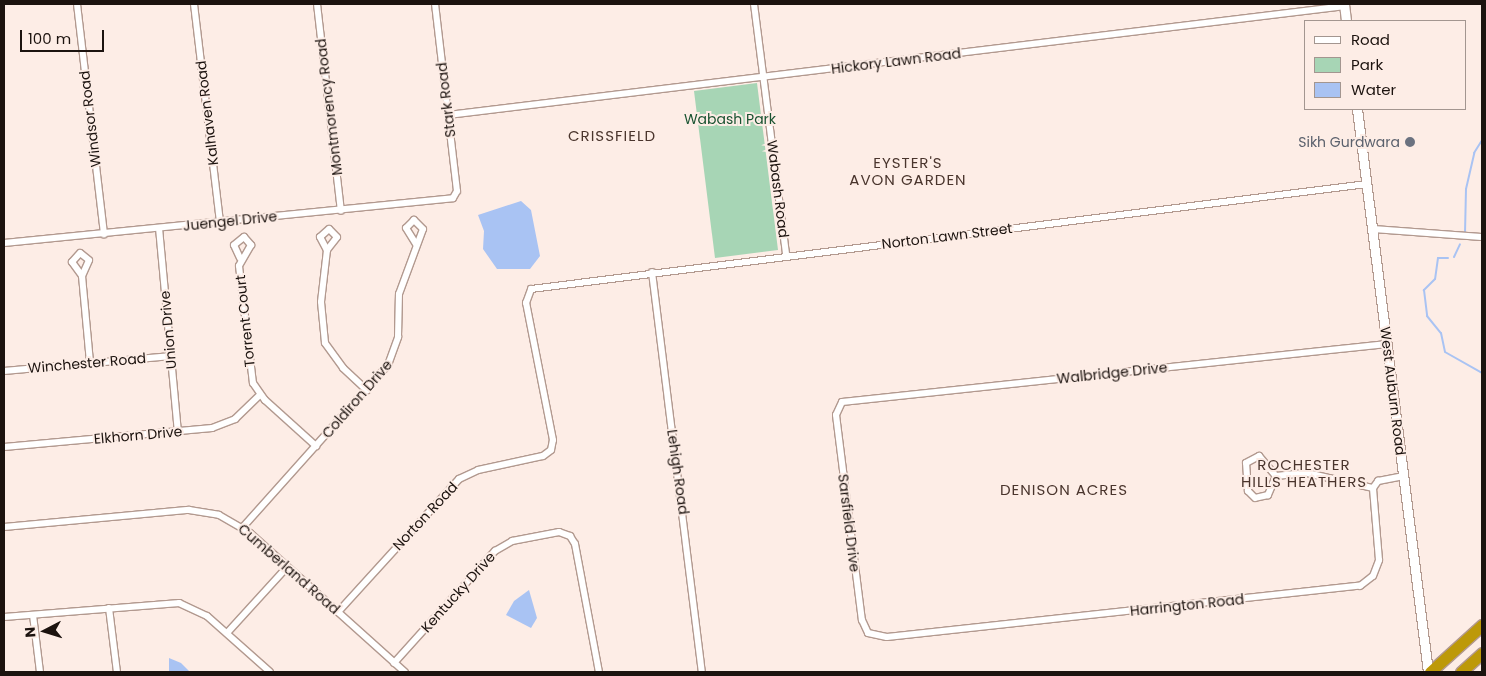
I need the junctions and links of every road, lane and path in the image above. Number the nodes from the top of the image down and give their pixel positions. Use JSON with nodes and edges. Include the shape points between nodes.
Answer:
{"nodes":[{"id":1,"x":76,"y":4,"type":"edge"},
{"id":2,"x":194,"y":4,"type":"edge"},
{"id":3,"x":317,"y":4,"type":"edge"},
{"id":4,"x":435,"y":4,"type":"edge"},
{"id":5,"x":754,"y":4,"type":"edge"},
{"id":6,"x":1344,"y":5,"type":"edge"},
{"id":7,"x":1346,"y":20,"type":"edge"},
{"id":8,"x":763,"y":76,"type":"junction"},
{"id":9,"x":1358,"y":110,"type":"edge"},
{"id":10,"x":448,"y":115,"type":"junction"},
{"id":11,"x":1367,"y":184,"type":"junction"},
{"id":12,"x":455,"y":196,"type":"joint"},
{"id":13,"x":341,"y":210,"type":"junction"},
{"id":14,"x":220,"y":222,"type":"junction"},
{"id":15,"x":159,"y":228,"type":"junction"},
{"id":16,"x":1373,"y":229,"type":"junction"},
{"id":17,"x":104,"y":234,"type":"junction"},
{"id":18,"x":1482,"y":237,"type":"edge"},
{"id":19,"x":4,"y":243,"type":"edge"},
{"id":20,"x":416,"y":244,"type":"dead end"},
{"id":21,"x":327,"y":250,"type":"dead end"},
{"id":22,"x":786,"y":255,"type":"junction"},
{"id":23,"x":240,"y":258,"type":"dead end"},
{"id":24,"x":652,"y":272,"type":"junction"},
{"id":25,"x":82,"y":276,"type":"dead end"},
{"id":26,"x":528,"y":292,"type":"joint"},
{"id":27,"x":1387,"y":344,"type":"junction"},
{"id":28,"x":171,"y":356,"type":"junction"},
{"id":29,"x":90,"y":363,"type":"junction"},
{"id":30,"x":4,"y":371,"type":"edge"},
{"id":31,"x":367,"y":390,"type":"junction"},
{"id":32,"x":260,"y":395,"type":"junction"},
{"id":33,"x":837,"y":406,"type":"joint"},
{"id":34,"x":178,"y":432,"type":"junction"},
{"id":35,"x":316,"y":446,"type":"junction"},
{"id":36,"x":4,"y":447,"type":"edge"},
{"id":37,"x":1276,"y":476,"type":"junction"},
{"id":38,"x":1403,"y":476,"type":"junction"},
{"id":39,"x":1373,"y":488,"type":"junction"},
{"id":40,"x":4,"y":527,"type":"edge"},
{"id":41,"x":243,"y":527,"type":"junction"},
{"id":42,"x":287,"y":567,"type":"junction"},
{"id":43,"x":109,"y":608,"type":"junction"},
{"id":44,"x":338,"y":612,"type":"junction"},
{"id":45,"x":33,"y":614,"type":"junction"},
{"id":46,"x":4,"y":617,"type":"edge"},
{"id":47,"x":1482,"y":625,"type":"edge"},
{"id":48,"x":227,"y":634,"type":"junction"},
{"id":49,"x":873,"y":636,"type":"joint"},
{"id":50,"x":1482,"y":653,"type":"edge"},
{"id":51,"x":394,"y":663,"type":"junction"},
{"id":52,"x":40,"y":672,"type":"edge"},
{"id":53,"x":117,"y":672,"type":"edge"},
{"id":54,"x":270,"y":672,"type":"edge"},
{"id":55,"x":405,"y":672,"type":"edge"},
{"id":56,"x":600,"y":672,"type":"edge"},
{"id":57,"x":702,"y":672,"type":"edge"},
{"id":58,"x":1429,"y":672,"type":"edge"},
{"id":59,"x":1461,"y":672,"type":"edge"}],
"edges":[{"from":1,"to":17,"type":"street","name":"Windsor Road"},
{"from":2,"to":14,"type":"street","name":"Kalhaven Road"},
{"from":3,"to":13,"type":"street","name":"Montmorency Road"},
{"from":4,"to":10,"type":"street","name":"Stark Road"},
{"from":5,"to":8,"type":"street","name":"Wabash Road"},
{"from":6,"to":7,"type":"main road"},
{"from":6,"to":8,"type":"street","name":"Hickory Lawn Road"},
{"from":8,"to":10,"type":"street","name":"Hickory Lawn Road"},
{"from":8,"to":22,"type":"street","name":"Wabash Road"},
{"from":9,"to":11,"type":"main road","name":"West Auburn Road"},
{"from":10,"to":12,"type":"street","name":"Stark Road"},
{"from":11,"to":16,"type":"main road","name":"West Auburn Road"},
{"from":11,"to":22,"type":"street","name":"Norton Lawn Street"},
{"from":12,"to":13,"type":"street","name":"Juengel Drive"},
{"from":13,"to":14,"type":"street","name":"Juengel Drive"},
{"from":14,"to":15,"type":"street","name":"Juengel Drive"},
{"from":15,"to":17,"type":"street","name":"Juengel Drive"},
{"from":15,"to":28,"type":"street","name":"Union Drive"},
{"from":16,"to":18,"type":"street"},
{"from":16,"to":27,"type":"main road","name":"West Auburn Road"},
{"from":17,"to":19,"type":"street","name":"Juengel Drive"},
{"from":20,"to":31,"type":"street","name":"Coldiron Drive","via":[[399,294],[396,350]]},
{"from":21,"to":31,"type":"street","via":[[321,302],[325,343],[343,368]]},
{"from":22,"to":24,"type":"street","name":"Norton Lawn Street"},
{"from":23,"to":32,"type":"street","name":"Torrent Court","via":[[248,367]]},
{"from":24,"to":26,"type":"street","name":"Norton Lawn Street","via":[[535,287]]},
{"from":24,"to":57,"type":"street","name":"Lehigh Road"},
{"from":25,"to":29,"type":"street"},
{"from":26,"to":44,"type":"street","name":"Norton Road","via":[[526,303],[553,440],[551,450],[543,456],[473,471],[455,482]]},
{"from":27,"to":33,"type":"street","name":"Walbridge Drive","via":[[846,401]]},
{"from":27,"to":38,"type":"main road","name":"West Auburn Road"},
{"from":28,"to":29,"type":"street","name":"Winchester Road"},
{"from":28,"to":34,"type":"street","name":"Union Drive"},
{"from":29,"to":30,"type":"street","name":"Winchester Road"},
{"from":31,"to":35,"type":"street","name":"Coldiron Drive"},
{"from":32,"to":34,"type":"street","name":"Elkhorn Drive","via":[[230,422]]},
{"from":32,"to":35,"type":"street","name":"Torrent Court"},
{"from":33,"to":49,"type":"street","name":"Sarsfield Drive","via":[[860,612],[865,630]]},
{"from":34,"to":36,"type":"street","name":"Elkhorn Drive"},
{"from":35,"to":41,"type":"street","name":"Coldiron Drive"},
{"from":37,"to":37,"type":"street","via":[[1262,458],[1246,463],[1248,491],[1255,498],[1268,495]]},
{"from":37,"to":39,"type":"street","via":[[1307,473]]},
{"from":38,"to":39,"type":"street","via":[[1378,481]]},
{"from":38,"to":58,"type":"main road","name":"West Auburn Road"},
{"from":39,"to":49,"type":"street","name":"Harrington Road","via":[[1379,560],[1373,576],[1360,586]]},
{"from":40,"to":41,"type":"street","name":"Cumberland Road","via":[[189,510],[219,515]]},
{"from":41,"to":42,"type":"street","name":"Cumberland Road"},
{"from":42,"to":44,"type":"street","name":"Cumberland Road"},
{"from":42,"to":48,"type":"street"},
{"from":43,"to":45,"type":"street"},
{"from":43,"to":48,"type":"street","via":[[179,603],[202,612]]},
{"from":43,"to":53,"type":"street"},
{"from":44,"to":51,"type":"street","name":"Cumberland Road"},
{"from":45,"to":46,"type":"street"},
{"from":45,"to":52,"type":"street"},
{"from":47,"to":58,"type":"highway"},
{"from":48,"to":54,"type":"street"},
{"from":50,"to":59,"type":"highway"},
{"from":51,"to":55,"type":"street","name":"Cumberland Road"},
{"from":51,"to":56,"type":"street","name":"Kentucky Drive","via":[[495,551],[512,542],[559,532],[570,536],[575,544]]}]}
